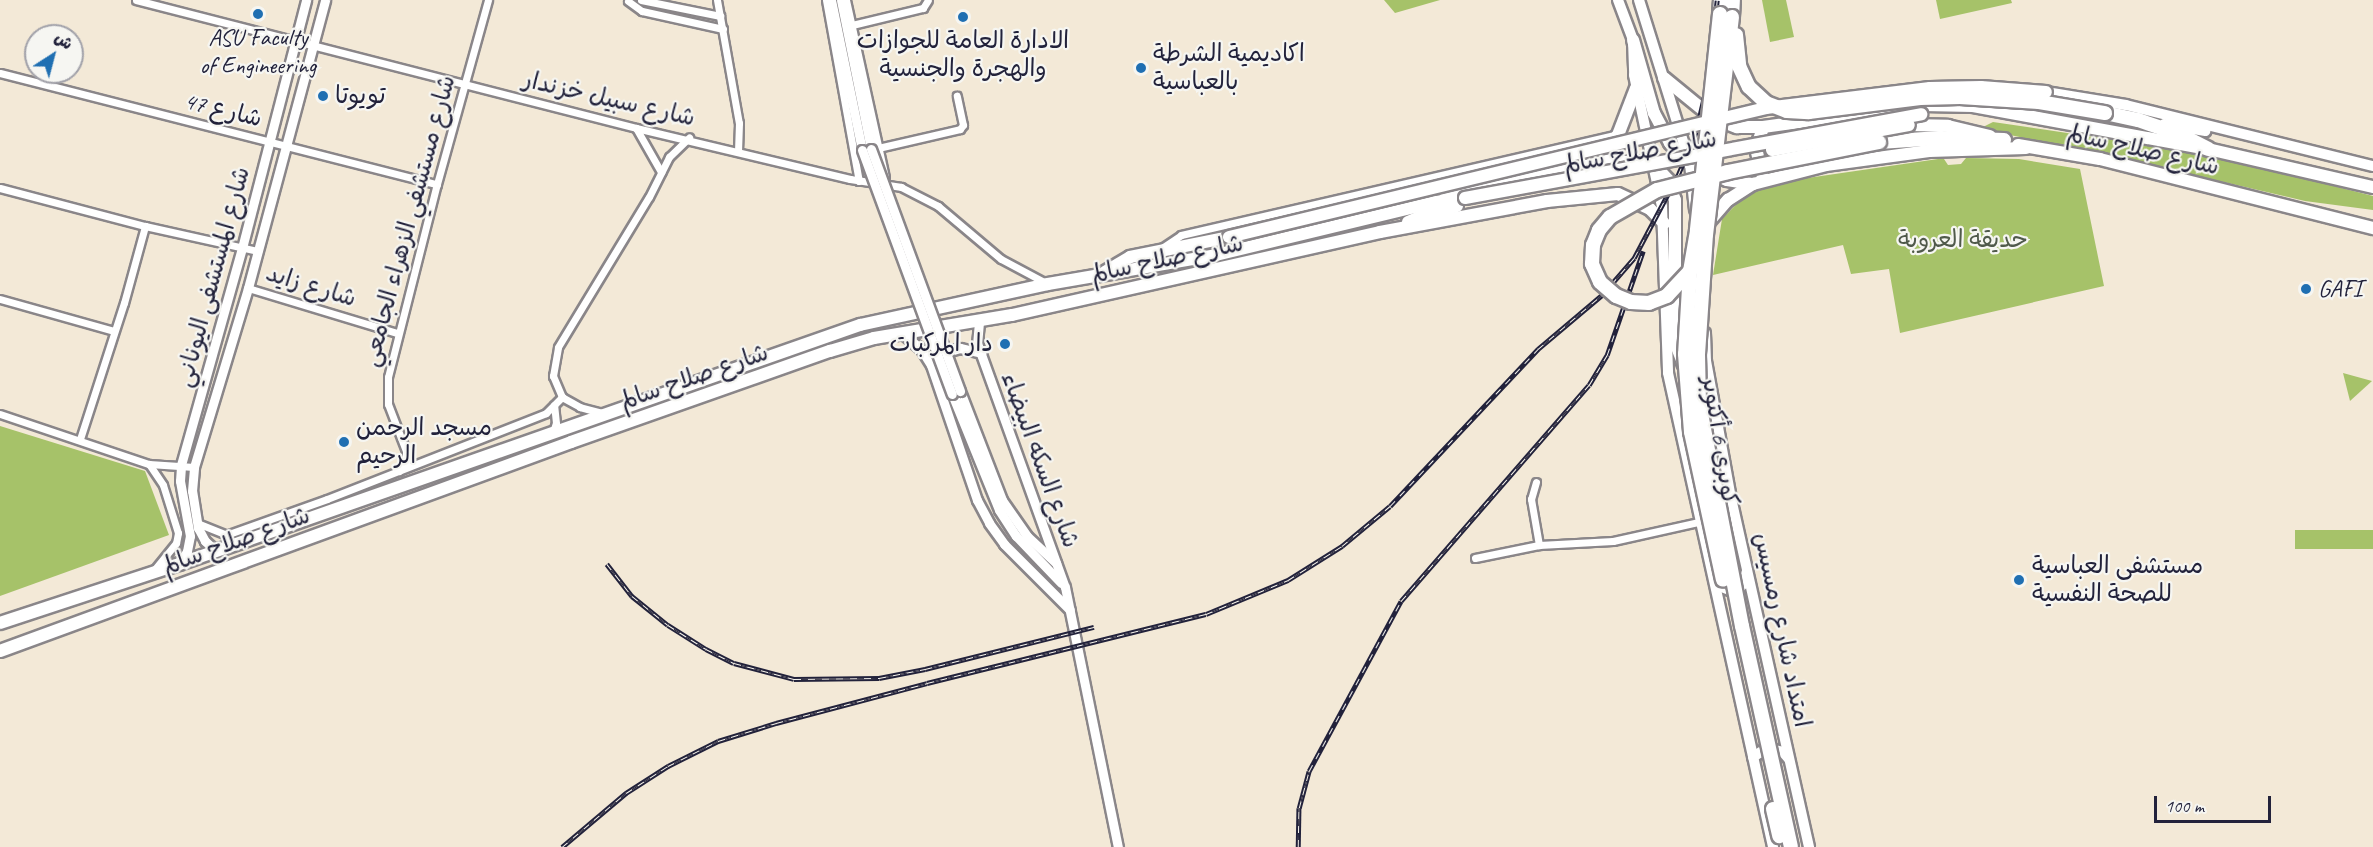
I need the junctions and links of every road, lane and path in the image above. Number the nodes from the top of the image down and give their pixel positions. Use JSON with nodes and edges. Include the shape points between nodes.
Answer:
{"nodes":[{"id":1,"x":136,"y":0,"type":"edge"},
{"id":2,"x":306,"y":0,"type":"edge"},
{"id":3,"x":325,"y":0,"type":"edge"},
{"id":4,"x":488,"y":0,"type":"edge"},
{"id":5,"x":639,"y":0,"type":"edge"},
{"id":6,"x":717,"y":0,"type":"edge"},
{"id":7,"x":826,"y":0,"type":"edge"},
{"id":8,"x":831,"y":0,"type":"edge"},
{"id":9,"x":841,"y":0,"type":"edge"},
{"id":10,"x":846,"y":0,"type":"edge"},
{"id":11,"x":928,"y":0,"type":"edge"},
{"id":12,"x":1618,"y":0,"type":"edge"},
{"id":13,"x":1639,"y":0,"type":"edge"},
{"id":14,"x":1721,"y":0,"type":"edge"},
{"id":15,"x":1733,"y":0,"type":"edge"},
{"id":16,"x":626,"y":1,"type":"edge"},
{"id":17,"x":720,"y":16,"type":"junction"},
{"id":18,"x":1732,"y":17,"type":"junction"},
{"id":19,"x":852,"y":25,"type":"junction"},
{"id":20,"x":723,"y":29,"type":"junction"},
{"id":21,"x":1633,"y":40,"type":"junction"},
{"id":22,"x":295,"y":42,"type":"junction"},
{"id":23,"x":312,"y":46,"type":"junction"},
{"id":24,"x":0,"y":74,"type":"edge"},
{"id":25,"x":1664,"y":78,"type":"junction"},
{"id":26,"x":465,"y":84,"type":"junction"},
{"id":27,"x":1636,"y":88,"type":"junction"},
{"id":28,"x":2046,"y":92,"type":"joint"},
{"id":29,"x":957,"y":96,"type":"dead end"},
{"id":30,"x":1985,"y":108,"type":"junction"},
{"id":31,"x":2138,"y":120,"type":"junction"},
{"id":32,"x":1763,"y":127,"type":"junction"},
{"id":33,"x":636,"y":128,"type":"junction"},
{"id":34,"x":2238,"y":132,"type":"junction"},
{"id":35,"x":1618,"y":135,"type":"junction"},
{"id":36,"x":689,"y":138,"type":"junction"},
{"id":37,"x":2004,"y":140,"type":"junction"},
{"id":38,"x":270,"y":142,"type":"junction"},
{"id":39,"x":286,"y":146,"type":"junction"},
{"id":40,"x":2026,"y":148,"type":"junction"},
{"id":41,"x":2208,"y":148,"type":"junction"},
{"id":42,"x":870,"y":149,"type":"junction"},
{"id":43,"x":738,"y":151,"type":"junction"},
{"id":44,"x":1592,"y":162,"type":"junction"},
{"id":45,"x":1690,"y":164,"type":"junction"},
{"id":46,"x":1653,"y":165,"type":"junction"},
{"id":47,"x":2373,"y":166,"type":"edge"},
{"id":48,"x":661,"y":172,"type":"junction"},
{"id":49,"x":1765,"y":180,"type":"junction"},
{"id":50,"x":859,"y":181,"type":"junction"},
{"id":51,"x":887,"y":183,"type":"junction"},
{"id":52,"x":437,"y":184,"type":"junction"},
{"id":53,"x":1752,"y":184,"type":"junction"},
{"id":54,"x":2373,"y":187,"type":"edge"},
{"id":55,"x":0,"y":188,"type":"edge"},
{"id":56,"x":1606,"y":194,"type":"junction"},
{"id":57,"x":1465,"y":201,"type":"junction"},
{"id":58,"x":1434,"y":202,"type":"junction"},
{"id":59,"x":1664,"y":223,"type":"junction"},
{"id":60,"x":145,"y":226,"type":"junction"},
{"id":61,"x":1400,"y":228,"type":"junction"},
{"id":62,"x":2373,"y":228,"type":"edge"},
{"id":63,"x":1697,"y":236,"type":"junction"},
{"id":64,"x":242,"y":248,"type":"junction"},
{"id":65,"x":258,"y":251,"type":"junction"},
{"id":66,"x":1160,"y":251,"type":"junction"},
{"id":67,"x":1690,"y":271,"type":"junction"},
{"id":68,"x":1103,"y":274,"type":"junction"},
{"id":69,"x":1048,"y":284,"type":"junction"},
{"id":70,"x":248,"y":288,"type":"junction"},
{"id":71,"x":0,"y":299,"type":"edge"},
{"id":72,"x":979,"y":321,"type":"junction"},
{"id":73,"x":114,"y":331,"type":"junction"},
{"id":74,"x":397,"y":333,"type":"junction"},
{"id":75,"x":903,"y":334,"type":"junction"},
{"id":76,"x":981,"y":353,"type":"junction"},
{"id":77,"x":930,"y":363,"type":"junction"},
{"id":78,"x":956,"y":392,"type":"junction"},
{"id":79,"x":562,"y":397,"type":"junction"},
{"id":80,"x":554,"y":405,"type":"junction"},
{"id":81,"x":602,"y":413,"type":"junction"},
{"id":82,"x":0,"y":414,"type":"edge"},
{"id":83,"x":1717,"y":424,"type":"junction"},
{"id":84,"x":552,"y":433,"type":"junction"},
{"id":85,"x":80,"y":439,"type":"junction"},
{"id":86,"x":406,"y":451,"type":"junction"},
{"id":87,"x":430,"y":458,"type":"junction"},
{"id":88,"x":148,"y":464,"type":"junction"},
{"id":89,"x":181,"y":465,"type":"junction"},
{"id":90,"x":194,"y":467,"type":"junction"},
{"id":91,"x":399,"y":471,"type":"junction"},
{"id":92,"x":1536,"y":482,"type":"dead end"},
{"id":93,"x":1699,"y":522,"type":"junction"},
{"id":94,"x":197,"y":523,"type":"junction"},
{"id":95,"x":1539,"y":545,"type":"junction"},
{"id":96,"x":216,"y":550,"type":"junction"},
{"id":97,"x":1475,"y":558,"type":"dead end"},
{"id":98,"x":1056,"y":563,"type":"junction"},
{"id":99,"x":179,"y":564,"type":"junction"},
{"id":100,"x":1747,"y":570,"type":"junction"},
{"id":101,"x":152,"y":572,"type":"junction"},
{"id":102,"x":1712,"y":575,"type":"junction"},
{"id":103,"x":1065,"y":587,"type":"junction"},
{"id":104,"x":1071,"y":611,"type":"junction"},
{"id":105,"x":0,"y":623,"type":"edge"},
{"id":106,"x":0,"y":651,"type":"edge"},
{"id":107,"x":1753,"y":757,"type":"junction"},
{"id":108,"x":1788,"y":758,"type":"junction"},
{"id":109,"x":1118,"y":847,"type":"edge"},
{"id":110,"x":1773,"y":847,"type":"edge"},
{"id":111,"x":1781,"y":847,"type":"edge"},
{"id":112,"x":1791,"y":847,"type":"edge"},
{"id":113,"x":1809,"y":847,"type":"edge"}],
"edges":[{"from":1,"to":22,"type":"street","name":"شارع سبيل خزندار"},
{"from":2,"to":22,"type":"street","name":"شارع المستشفى اليوناني"},
{"from":3,"to":23,"type":"street","name":"شارع المستشفى اليوناني"},
{"from":4,"to":26,"type":"street","name":"شارع مستشفي الزهراء الجامعي"},
{"from":5,"to":16,"type":"street"},
{"from":5,"to":17,"type":"street"},
{"from":6,"to":17,"type":"street"},
{"from":7,"to":50,"type":"street"},
{"from":8,"to":42,"type":"street"},
{"from":9,"to":42,"type":"street"},
{"from":10,"to":19,"type":"street"},
{"from":11,"to":19,"type":"street","via":[[923,8]]},
{"from":12,"to":21,"type":"main road"},
{"from":13,"to":25,"type":"main road","name":"امتداد شارع رمسيس"},
{"from":14,"to":67,"type":"highway","name":"كوبرى 6 أكتوبر","bridge":true},
{"from":15,"to":18,"type":"highway","name":"كوبرى 6 أكتوبر"},
{"from":16,"to":20,"type":"street","via":[[642,11]]},
{"from":17,"to":20,"type":"street"},
{"from":18,"to":31,"type":"highway","bridge":true,"via":[[1739,66],[1746,82],[1761,100],[1781,110],[1804,112],[1960,97],[2040,102]]},
{"from":18,"to":112,"type":"highway","name":"كوبرى 6 أكتوبر","bridge":true,"via":[[1706,234],[1699,403],[1742,626]]},
{"from":19,"to":42,"type":"street"},
{"from":20,"to":43,"type":"street","via":[[739,123]]},
{"from":21,"to":27,"type":"main road"},
{"from":21,"to":45,"type":"highway","via":[[1660,125],[1670,143]]},
{"from":22,"to":23,"type":"street","name":"شارع سبيل خزندار"},
{"from":22,"to":38,"type":"street","name":"شارع المستشفى اليوناني"},
{"from":23,"to":26,"type":"street","name":"شارع سبيل خزندار"},
{"from":23,"to":39,"type":"street","name":"شارع المستشفى اليوناني"},
{"from":24,"to":38,"type":"street","name":"شارع 47"},
{"from":25,"to":32,"type":"highway","via":[[1721,122],[1737,127]]},
{"from":25,"to":45,"type":"main road","name":"امتداد شارع رمسيس"},
{"from":26,"to":33,"type":"street","name":"شارع سبيل خزندار"},
{"from":26,"to":52,"type":"street","name":"شارع مستشفي الزهراء الجامعي"},
{"from":27,"to":35,"type":"highway"},
{"from":27,"to":46,"type":"main road"},
{"from":28,"to":34,"type":"main road","name":"شارع صلاح سالم","via":[[2126,105]]},
{"from":28,"to":66,"type":"highway","bridge":true,"via":[[1930,88],[1766,108]]},
{"from":29,"to":42,"type":"street","via":[[963,124],[960,129]]},
{"from":30,"to":32,"type":"highway","via":[[1923,105]]},
{"from":30,"to":41,"type":"highway","name":"شارع صلاح سالم"},
{"from":30,"to":57,"type":"highway","name":"شارع صلاح سالم","bridge":true,"via":[[1921,114]]},
{"from":31,"to":34,"type":"main road","via":[[2217,133]]},
{"from":31,"to":41,"type":"highway"},
{"from":32,"to":49,"type":"highway","via":[[1756,149]]},
{"from":33,"to":36,"type":"street","name":"شارع سبيل خزندار"},
{"from":33,"to":48,"type":"street"},
{"from":34,"to":47,"type":"main road","name":"شارع صلاح سالم"},
{"from":35,"to":44,"type":"highway"},
{"from":35,"to":66,"type":"street","via":[[1181,235]]},
{"from":36,"to":43,"type":"street","name":"شارع سبيل خزندار"},
{"from":36,"to":48,"type":"street","via":[[673,151]]},
{"from":37,"to":40,"type":"highway","name":"شارع صلاح سالم"},
{"from":37,"to":57,"type":"highway","name":"شارع صلاح سالم","bridge":true,"via":[[1948,126],[1909,125]]},
{"from":37,"to":67,"type":"highway","bridge":true,"via":[[1940,138],[1879,142],[1657,190],[1610,217],[1593,245],[1592,264],[1601,284],[1631,302],[1649,303],[1667,296]]},
{"from":38,"to":39,"type":"street","name":"شارع 47"},
{"from":38,"to":64,"type":"street","name":"شارع المستشفى اليوناني"},
{"from":39,"to":52,"type":"street","name":"شارع 47"},
{"from":39,"to":65,"type":"street","name":"شارع المستشفى اليوناني"},
{"from":40,"to":49,"type":"highway","via":[[1906,153],[1826,165]]},
{"from":40,"to":62,"type":"highway","name":"شارع صلاح سالم","via":[[2100,159]]},
{"from":41,"to":54,"type":"highway","name":"شارع صلاح سالم"},
{"from":42,"to":51,"type":"street"},
{"from":42,"to":78,"type":"street","bridge":true},
{"from":43,"to":50,"type":"street","name":"شارع سبيل خزندار"},
{"from":44,"to":46,"type":"highway","via":[[1639,160]]},
{"from":44,"to":56,"type":"highway","via":[[1607,171],[1610,187]]},
{"from":44,"to":58,"type":"highway","via":[[1462,190]]},
{"from":45,"to":53,"type":"highway","via":[[1727,180]]},
{"from":45,"to":63,"type":"main road","name":"امتداد شارع رمسيس"},
{"from":46,"to":59,"type":"main road"},
{"from":46,"to":83,"type":"highway","via":[[1668,180],[1675,200],[1677,347],[1692,383]]},
{"from":48,"to":79,"type":"street","via":[[558,347],[553,376]]},
{"from":49,"to":53,"type":"highway"},
{"from":50,"to":51,"type":"street","name":"شارع سبيل خزندار"},
{"from":51,"to":69,"type":"street","name":"شارع سبيل خزندار","via":[[932,202],[1001,259]]},
{"from":52,"to":74,"type":"street","name":"شارع مستشفي الزهراء الجامعي"},
{"from":53,"to":63,"type":"highway","via":[[1728,200]]},
{"from":55,"to":60,"type":"street"},
{"from":56,"to":59,"type":"highway","via":[[1632,200]]},
{"from":56,"to":61,"type":"highway"},
{"from":57,"to":58,"type":"highway","name":"شارع صلاح سالم"},
{"from":57,"to":61,"type":"highway","name":"شارع صلاح سالم"},
{"from":58,"to":68,"type":"highway","name":"شارع صلاح سالم","via":[[1216,255]]},
{"from":59,"to":93,"type":"main road","via":[[1668,373]]},
{"from":60,"to":64,"type":"street"},
{"from":60,"to":73,"type":"street"},
{"from":61,"to":72,"type":"highway","name":"شارع صلاح سالم"},
{"from":63,"to":83,"type":"main road","name":"امتداد شارع رمسيس","via":[[1706,361]]},
{"from":64,"to":65,"type":"street"},
{"from":64,"to":89,"type":"street","name":"شارع المستشفى اليوناني"},
{"from":65,"to":70,"type":"street","name":"شارع المستشفى اليوناني"},
{"from":66,"to":68,"type":"highway","via":[[1130,257]]},
{"from":67,"to":111,"type":"highway","name":"كوبرى 6 أكتوبر","bridge":true,"via":[[1685,354],[1691,432]]},
{"from":68,"to":69,"type":"highway","name":"شارع صلاح سالم"},
{"from":69,"to":81,"type":"highway","name":"شارع صلاح سالم","via":[[851,328]]},
{"from":70,"to":74,"type":"street","name":"شارع زايد"},
{"from":70,"to":90,"type":"street","name":"شارع المستشفى اليوناني"},
{"from":71,"to":73,"type":"street"},
{"from":72,"to":75,"type":"highway","name":"شارع صلاح سالم"},
{"from":72,"to":76,"type":"street","name":"شارع السكه البيضاء","via":[[976,338]]},
{"from":73,"to":85,"type":"street"},
{"from":74,"to":86,"type":"street","name":"شارع مستشفي الزهراء الجامعي","via":[[386,395]]},
{"from":75,"to":77,"type":"street","name":"شارع السكه البيضاء","via":[[916,343]]},
{"from":75,"to":106,"type":"highway","name":"شارع صلاح سالم","via":[[830,351],[639,418]]},
{"from":76,"to":77,"type":"street","via":[[953,349]]},
{"from":76,"to":98,"type":"street","name":"شارع السكه البيضاء"},
{"from":77,"to":104,"type":"street","name":"شارع السكه البيضاء","via":[[977,500],[989,523],[1008,549]]},
{"from":78,"to":98,"type":"street","via":[[1002,500],[1027,536]]},
{"from":78,"to":103,"type":"street","via":[[999,510],[1016,536]]},
{"from":79,"to":80,"type":"street"},
{"from":79,"to":81,"type":"street"},
{"from":80,"to":84,"type":"street","via":[[556,423]]},
{"from":80,"to":87,"type":"street","via":[[546,413]]},
{"from":81,"to":84,"type":"highway","name":"شارع صلاح سالم"},
{"from":82,"to":85,"type":"street"},
{"from":83,"to":100,"type":"main road","name":"امتداد شارع رمسيس"},
{"from":84,"to":96,"type":"highway","name":"شارع صلاح سالم"},
{"from":85,"to":88,"type":"street"},
{"from":86,"to":87,"type":"street","via":[[415,457]]},
{"from":86,"to":91,"type":"street","via":[[406,462]]},
{"from":87,"to":91,"type":"street"},
{"from":88,"to":89,"type":"street"},
{"from":88,"to":101,"type":"street","via":[[163,485],[178,532],[176,543]]},
{"from":89,"to":90,"type":"street"},
{"from":89,"to":99,"type":"street","name":"شارع المستشفى اليوناني","via":[[180,481],[190,536]]},
{"from":90,"to":94,"type":"street","name":"شارع المستشفى اليوناني","via":[[192,491]]},
{"from":91,"to":94,"type":"street","via":[[226,535]]},
{"from":92,"to":95,"type":"street","via":[[1532,499]]},
{"from":93,"to":95,"type":"street","via":[[1613,542]]},
{"from":93,"to":102,"type":"main road"},
{"from":94,"to":96,"type":"street","name":"شارع المستشفى اليوناني","via":[[205,541]]},
{"from":95,"to":97,"type":"street"},
{"from":96,"to":99,"type":"highway","name":"شارع صلاح سالم"},
{"from":98,"to":103,"type":"street","name":"شارع السكه البيضاء"},
{"from":99,"to":101,"type":"highway","name":"شارع صلاح سالم"},
{"from":100,"to":102,"type":"main road","via":[[1743,584],[1732,591],[1722,587]]},
{"from":100,"to":108,"type":"main road","name":"امتداد شارع رمسيس"},
{"from":101,"to":105,"type":"highway","name":"شارع صلاح سالم"},
{"from":102,"to":107,"type":"main road"},
{"from":103,"to":104,"type":"street","name":"شارع السكه البيضاء"},
{"from":104,"to":109,"type":"street","name":"شارع السكه البيضاء"},
{"from":107,"to":108,"type":"main road","via":[[1767,748],[1783,752]]},
{"from":107,"to":110,"type":"main road"},
{"from":108,"to":113,"type":"main road","name":"امتداد شارع رمسيس"}]}
